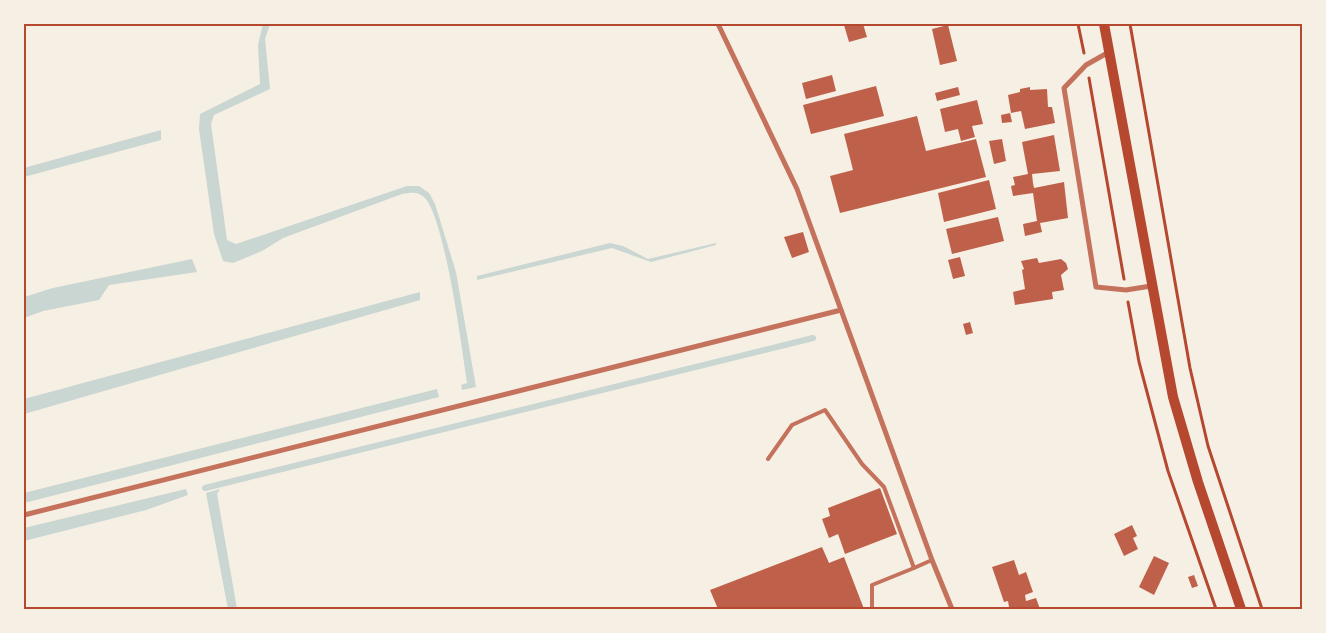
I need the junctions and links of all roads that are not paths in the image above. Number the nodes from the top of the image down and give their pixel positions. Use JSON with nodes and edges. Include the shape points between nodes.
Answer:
{"nodes":[{"id":1,"x":718,"y":24,"type":"edge"},
{"id":2,"x":1104,"y":24,"type":"edge"},
{"id":3,"x":1109,"y":52,"type":"junction"},
{"id":4,"x":1151,"y":286,"type":"junction"},
{"id":5,"x":842,"y":310,"type":"junction"},
{"id":6,"x":768,"y":459,"type":"dead end"},
{"id":7,"x":24,"y":515,"type":"edge"},
{"id":8,"x":932,"y":560,"type":"junction"},
{"id":9,"x":914,"y":568,"type":"junction"},
{"id":10,"x":872,"y":609,"type":"edge"},
{"id":11,"x":952,"y":609,"type":"edge"},
{"id":12,"x":1241,"y":609,"type":"edge"}],
"edges":[{"from":1,"to":5,"type":"street","via":[[797,189]]},
{"from":2,"to":3,"type":"main road"},
{"from":3,"to":4,"type":"main road"},
{"from":3,"to":4,"type":"street","via":[[1086,65],[1064,88],[1096,287],[1126,290]]},
{"from":4,"to":12,"type":"main road","via":[[1173,397]]},
{"from":5,"to":7,"type":"street"},
{"from":5,"to":8,"type":"street"},
{"from":6,"to":9,"type":"lane","via":[[792,425],[825,410],[862,464],[884,487]]},
{"from":8,"to":9,"type":"lane"},
{"from":8,"to":11,"type":"street"},
{"from":9,"to":10,"type":"lane","via":[[872,585]]}]}
